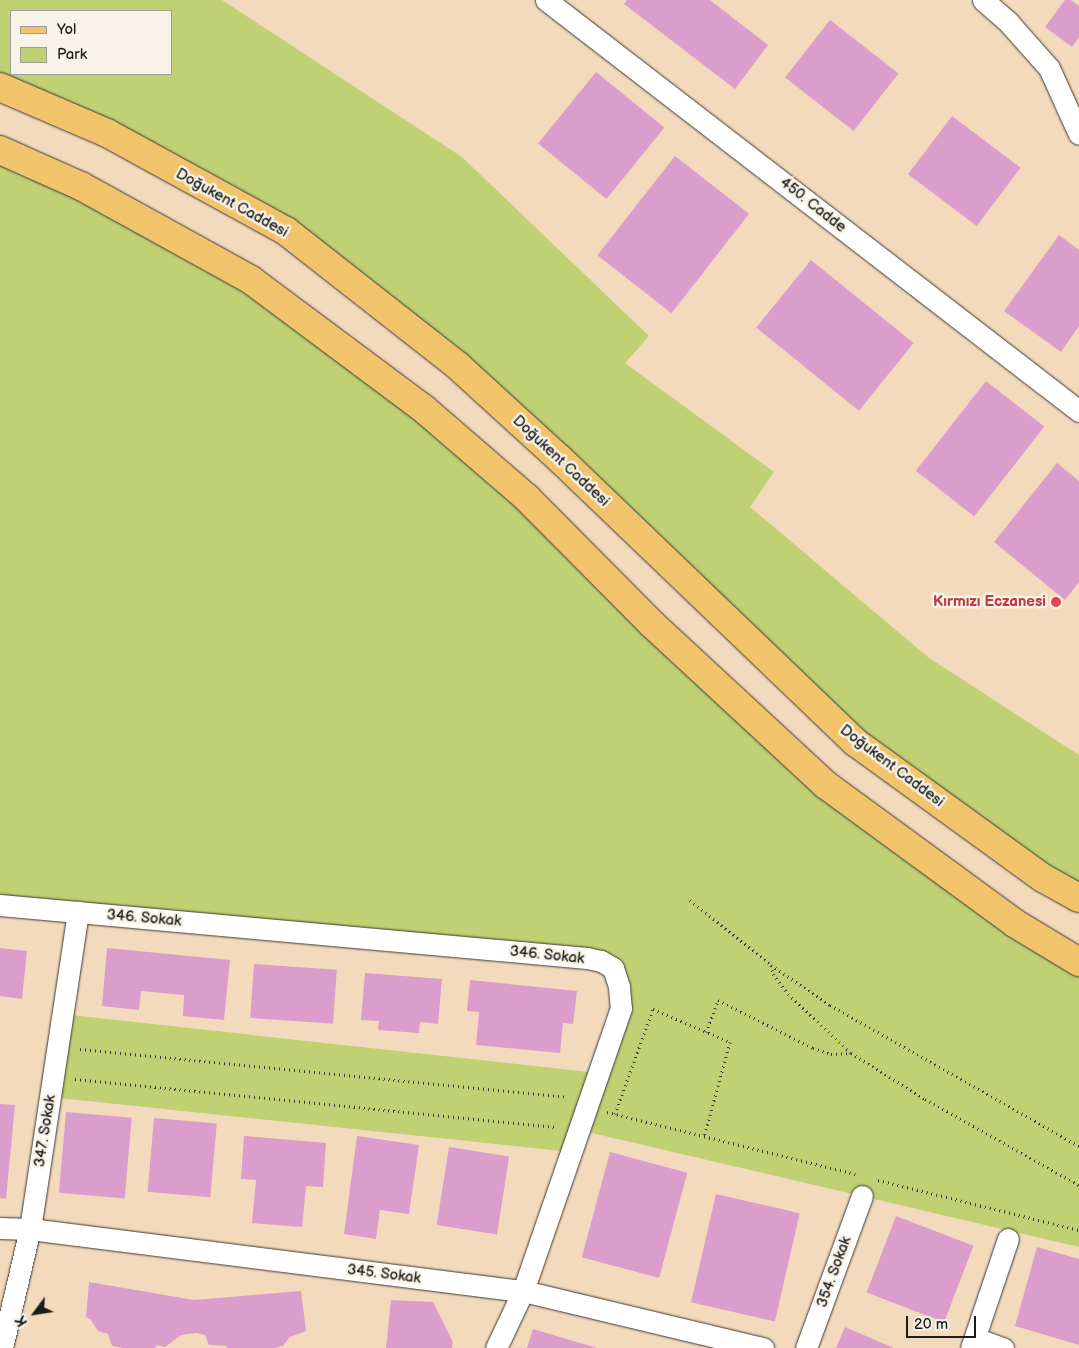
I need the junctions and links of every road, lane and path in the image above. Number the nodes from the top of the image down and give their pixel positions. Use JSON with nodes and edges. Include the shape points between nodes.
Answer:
{"nodes":[{"id":1,"x":546,"y":0,"type":"edge"},
{"id":2,"x":983,"y":0,"type":"edge"},
{"id":3,"x":0,"y":87,"type":"edge"},
{"id":4,"x":1079,"y":134,"type":"edge"},
{"id":5,"x":0,"y":150,"type":"edge"},
{"id":6,"x":1079,"y":412,"type":"edge"},
{"id":7,"x":1079,"y":898,"type":"edge"},
{"id":8,"x":690,"y":900,"type":"dead end"},
{"id":9,"x":0,"y":906,"type":"edge"},
{"id":10,"x":78,"y":912,"type":"junction"},
{"id":11,"x":1079,"y":962,"type":"edge"},
{"id":12,"x":771,"y":965,"type":"junction"},
{"id":13,"x":706,"y":1032,"type":"junction"},
{"id":14,"x":57,"y":1047,"type":"junction"},
{"id":15,"x":851,"y":1053,"type":"junction"},
{"id":16,"x":53,"y":1076,"type":"junction"},
{"id":17,"x":588,"y":1103,"type":"junction"},
{"id":18,"x":614,"y":1114,"type":"junction"},
{"id":19,"x":579,"y":1130,"type":"junction"},
{"id":20,"x":704,"y":1136,"type":"junction"},
{"id":21,"x":1079,"y":1146,"type":"edge"},
{"id":22,"x":858,"y":1175,"type":"dead end"},
{"id":23,"x":1079,"y":1185,"type":"edge"},
{"id":24,"x":865,"y":1187,"type":"joint"},
{"id":25,"x":0,"y":1228,"type":"edge"},
{"id":26,"x":30,"y":1229,"type":"junction"},
{"id":27,"x":1079,"y":1230,"type":"edge"},
{"id":28,"x":1008,"y":1239,"type":"dead end"},
{"id":29,"x":523,"y":1291,"type":"junction"},
{"id":30,"x":973,"y":1343,"type":"edge"},
{"id":31,"x":2,"y":1348,"type":"edge"},
{"id":32,"x":496,"y":1348,"type":"edge"},
{"id":33,"x":763,"y":1348,"type":"edge"},
{"id":34,"x":806,"y":1348,"type":"edge"},
{"id":35,"x":1003,"y":1348,"type":"edge"}],
"edges":[{"from":1,"to":6,"type":"street","name":"450. Cadde"},
{"from":2,"to":4,"type":"street","via":[[1010,23],[1049,68]]},
{"from":3,"to":7,"type":"main road","name":"Doğukent Caddesi","via":[[106,133],[286,231],[458,366],[560,459],[855,742],[1043,878]]},
{"from":5,"to":11,"type":"main road","via":[[81,186],[251,280],[416,403],[527,498],[652,624],[826,785],[1016,924]]},
{"from":8,"to":12,"type":"path"},
{"from":9,"to":10,"type":"street","name":"346. Sokak"},
{"from":10,"to":14,"type":"street","name":"347. Sokak"},
{"from":10,"to":17,"type":"street","name":"346. Sokak","via":[[601,961],[613,968],[621,1008]]},
{"from":12,"to":15,"type":"path","via":[[773,974],[788,994]]},
{"from":12,"to":21,"type":"path","via":[[838,1010]]},
{"from":13,"to":15,"type":"path","via":[[718,1000],[812,1048],[831,1054]]},
{"from":13,"to":18,"type":"path","via":[[653,1010]]},
{"from":13,"to":20,"type":"path","via":[[730,1042]]},
{"from":14,"to":16,"type":"street","name":"347. Sokak"},
{"from":14,"to":17,"type":"path"},
{"from":15,"to":23,"type":"path","via":[[924,1099]]},
{"from":16,"to":19,"type":"path"},
{"from":16,"to":26,"type":"street","name":"347. Sokak"},
{"from":17,"to":18,"type":"path"},
{"from":17,"to":19,"type":"street","name":"346. Sokak"},
{"from":18,"to":20,"type":"path"},
{"from":19,"to":29,"type":"street","name":"346. Sokak"},
{"from":20,"to":22,"type":"path"},
{"from":24,"to":27,"type":"path"},
{"from":24,"to":34,"type":"street","name":"354. Sokak"},
{"from":25,"to":26,"type":"street","name":"345. Sokak"},
{"from":26,"to":29,"type":"street","name":"345. Sokak"},
{"from":26,"to":31,"type":"street","name":"347. Sokak"},
{"from":28,"to":30,"type":"street"},
{"from":29,"to":32,"type":"street","name":"346. Sokak"},
{"from":29,"to":33,"type":"street","name":"345. Sokak"},
{"from":30,"to":35,"type":"street"}]}
